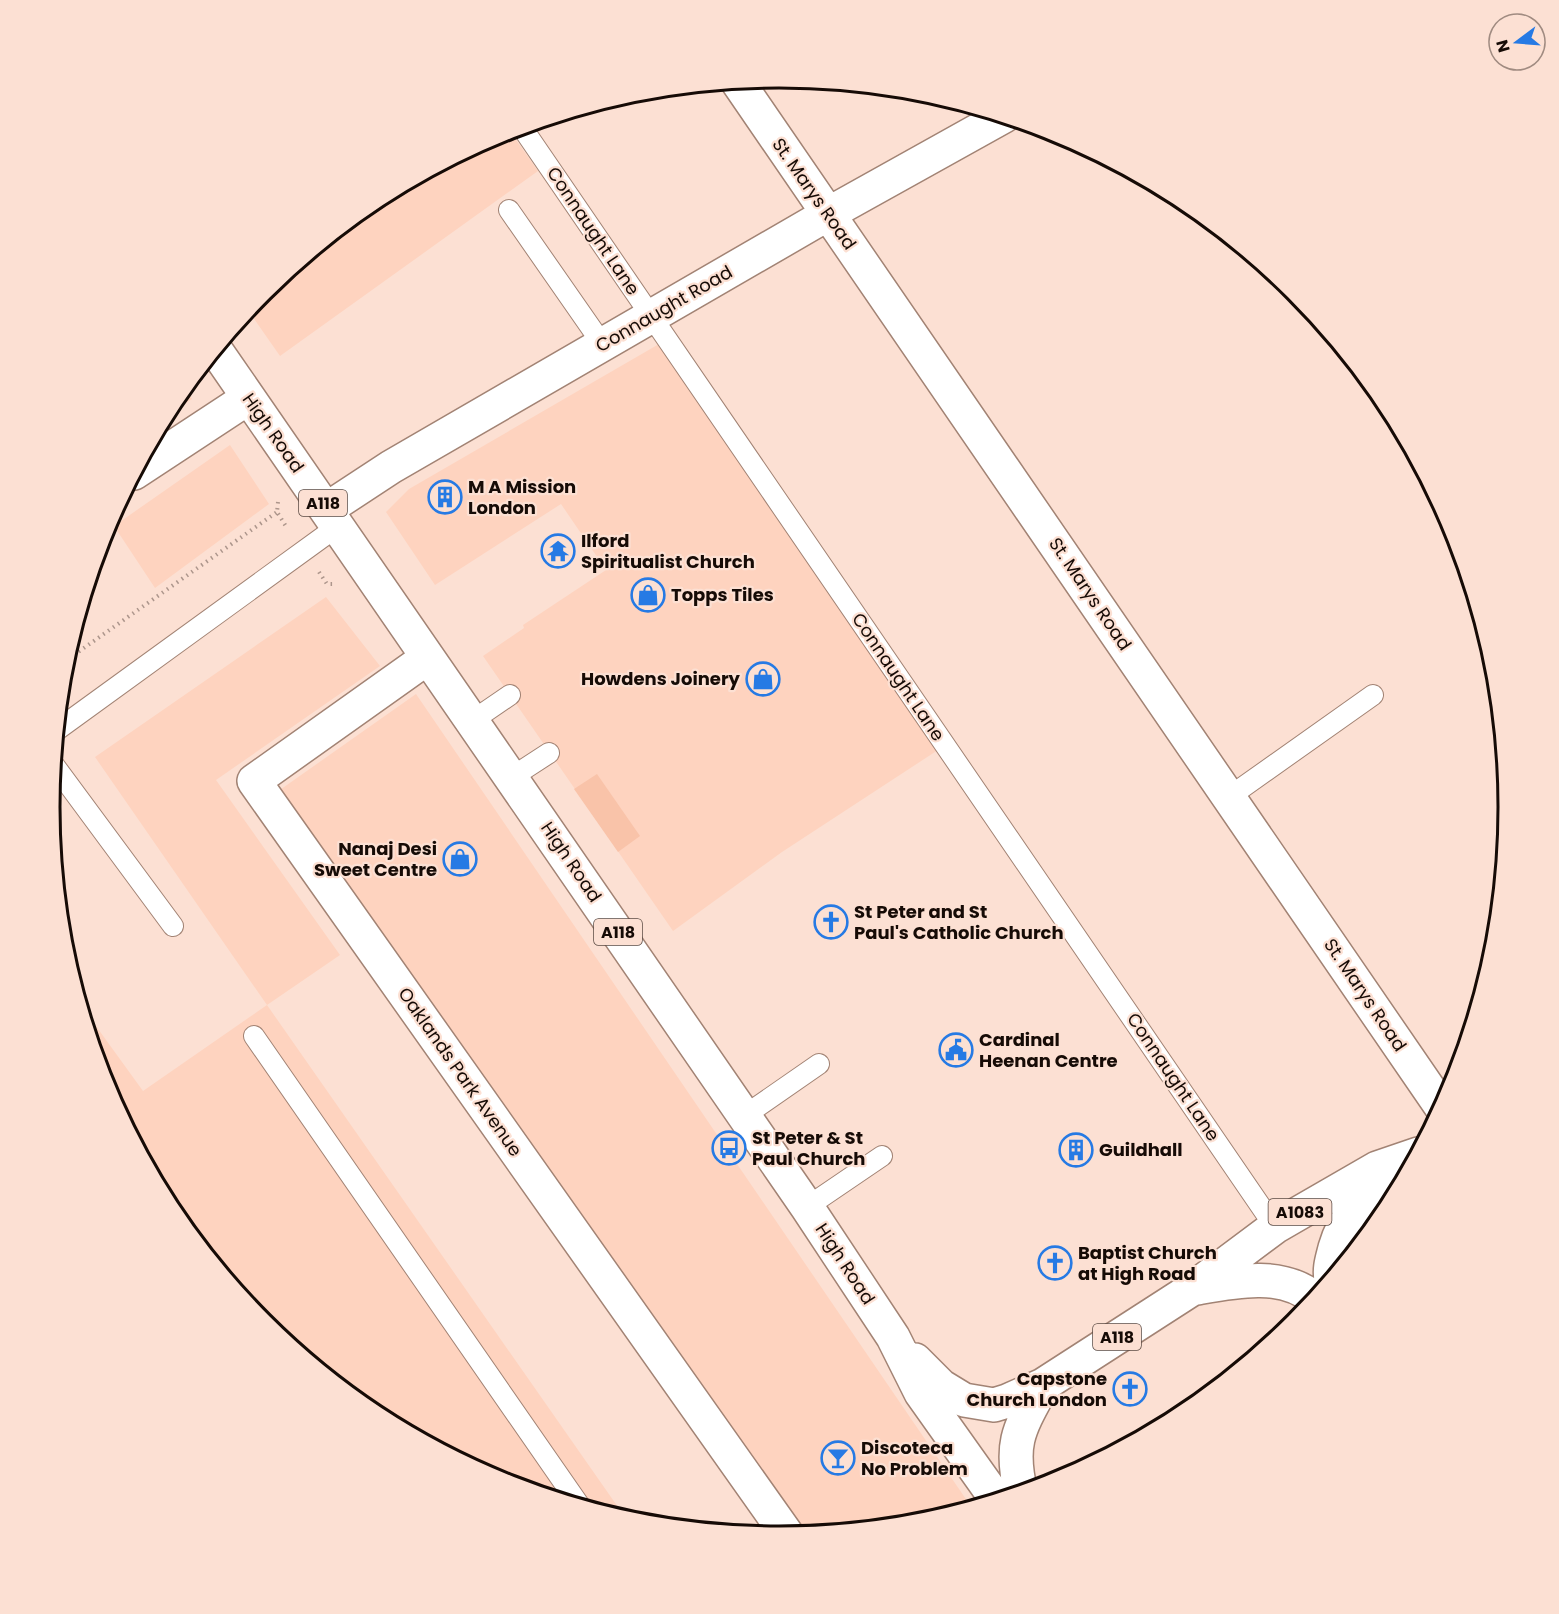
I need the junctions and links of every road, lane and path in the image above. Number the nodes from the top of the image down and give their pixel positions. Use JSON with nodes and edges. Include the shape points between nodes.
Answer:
{"nodes":[{"id":1,"x":742,"y":89,"type":"edge"},
{"id":2,"x":995,"y":121,"type":"edge"},
{"id":3,"x":526,"y":134,"type":"edge"},
{"id":4,"x":509,"y":210,"type":"dead end"},
{"id":5,"x":828,"y":214,"type":"junction"},
{"id":6,"x":651,"y":317,"type":"junction"},
{"id":7,"x":603,"y":345,"type":"junction"},
{"id":8,"x":220,"y":356,"type":"edge"},
{"id":9,"x":249,"y":398,"type":"junction"},
{"id":10,"x":147,"y":465,"type":"edge"},
{"id":11,"x":272,"y":493,"type":"dead end"},
{"id":12,"x":277,"y":512,"type":"junction"},
{"id":13,"x":333,"y":517,"type":"junction"},
{"id":14,"x":291,"y":534,"type":"dead end"},
{"id":15,"x":319,"y":571,"type":"dead end"},
{"id":16,"x":339,"y":581,"type":"dead end"},
{"id":17,"x":77,"y":653,"type":"edge"},
{"id":18,"x":427,"y":658,"type":"junction"},
{"id":19,"x":510,"y":695,"type":"dead end"},
{"id":20,"x":1373,"y":695,"type":"dead end"},
{"id":21,"x":472,"y":720,"type":"junction"},
{"id":22,"x":65,"y":724,"type":"edge"},
{"id":23,"x":549,"y":753,"type":"dead end"},
{"id":24,"x":61,"y":775,"type":"edge"},
{"id":25,"x":512,"y":777,"type":"junction"},
{"id":26,"x":1229,"y":797,"type":"junction"},
{"id":27,"x":173,"y":926,"type":"dead end"},
{"id":28,"x":254,"y":1036,"type":"dead end"},
{"id":29,"x":819,"y":1064,"type":"dead end"},
{"id":30,"x":1437,"y":1099,"type":"edge"},
{"id":31,"x":744,"y":1116,"type":"junction"},
{"id":32,"x":882,"y":1156,"type":"dead end"},
{"id":33,"x":1408,"y":1157,"type":"edge"},
{"id":34,"x":1401,"y":1170,"type":"edge"},
{"id":35,"x":807,"y":1207,"type":"junction"},
{"id":36,"x":1275,"y":1227,"type":"junction"},
{"id":37,"x":1329,"y":1270,"type":"edge"},
{"id":38,"x":1192,"y":1289,"type":"junction"},
{"id":39,"x":1308,"y":1294,"type":"edge"},
{"id":40,"x":893,"y":1337,"type":"junction"},
{"id":41,"x":1043,"y":1386,"type":"junction"},
{"id":42,"x":1019,"y":1485,"type":"edge"},
{"id":43,"x":993,"y":1494,"type":"edge"},
{"id":44,"x":573,"y":1496,"type":"edge"},
{"id":45,"x":779,"y":1526,"type":"edge"}],
"edges":[{"from":1,"to":5,"type":"street","name":"St. Marys Road"},
{"from":2,"to":5,"type":"street","name":"Connaught Road"},
{"from":3,"to":6,"type":"lane","name":"Connaught Lane"},
{"from":4,"to":7,"type":"lane"},
{"from":5,"to":6,"type":"street","name":"Connaught Road"},
{"from":5,"to":26,"type":"street","name":"St. Marys Road"},
{"from":6,"to":7,"type":"street","name":"Connaught Road"},
{"from":6,"to":36,"type":"lane","name":"Connaught Lane"},
{"from":7,"to":13,"type":"street","name":"Connaught Road","via":[[391,467]]},
{"from":8,"to":9,"type":"street","name":"High Road","number":"A118"},
{"from":9,"to":10,"type":"street"},
{"from":9,"to":13,"type":"street","name":"High Road","number":"A118"},
{"from":11,"to":12,"type":"path","via":[[278,501]]},
{"from":12,"to":14,"type":"path"},
{"from":12,"to":17,"type":"path"},
{"from":13,"to":18,"type":"street","name":"High Road","number":"A118"},
{"from":13,"to":22,"type":"lane"},
{"from":15,"to":16,"type":"path","via":[[327,584]]},
{"from":18,"to":21,"type":"street","name":"High Road","number":"A118"},
{"from":18,"to":45,"type":"street","name":"Oaklands Park Avenue","via":[[254,781]]},
{"from":19,"to":21,"type":"lane"},
{"from":20,"to":26,"type":"lane"},
{"from":21,"to":25,"type":"street","name":"High Road","number":"A118"},
{"from":23,"to":25,"type":"lane"},
{"from":24,"to":27,"type":"lane"},
{"from":25,"to":31,"type":"street","name":"High Road","number":"A118"},
{"from":26,"to":30,"type":"street","name":"St. Marys Road"},
{"from":28,"to":44,"type":"lane"},
{"from":29,"to":31,"type":"lane"},
{"from":31,"to":35,"type":"street","name":"High Road","number":"A118"},
{"from":32,"to":35,"type":"lane"},
{"from":33,"to":36,"type":"street","number":"A1083","via":[[1377,1168]]},
{"from":34,"to":37,"type":"street","number":"A1083","via":[[1358,1205],[1342,1224]]},
{"from":35,"to":40,"type":"street","name":"High Road","number":"A118"},
{"from":36,"to":38,"type":"street","number":"A1083"},
{"from":38,"to":39,"type":"street","number":"A118","via":[[1259,1280],[1282,1283]]},
{"from":38,"to":41,"type":"street","number":"A118"},
{"from":40,"to":41,"type":"street","number":"A118","via":[[941,1386],[970,1403],[994,1405]]},
{"from":40,"to":43,"type":"street","name":"High Road","number":"A118","via":[[921,1393]]},
{"from":41,"to":42,"type":"street","number":"A118","via":[[1015,1443]]}]}
